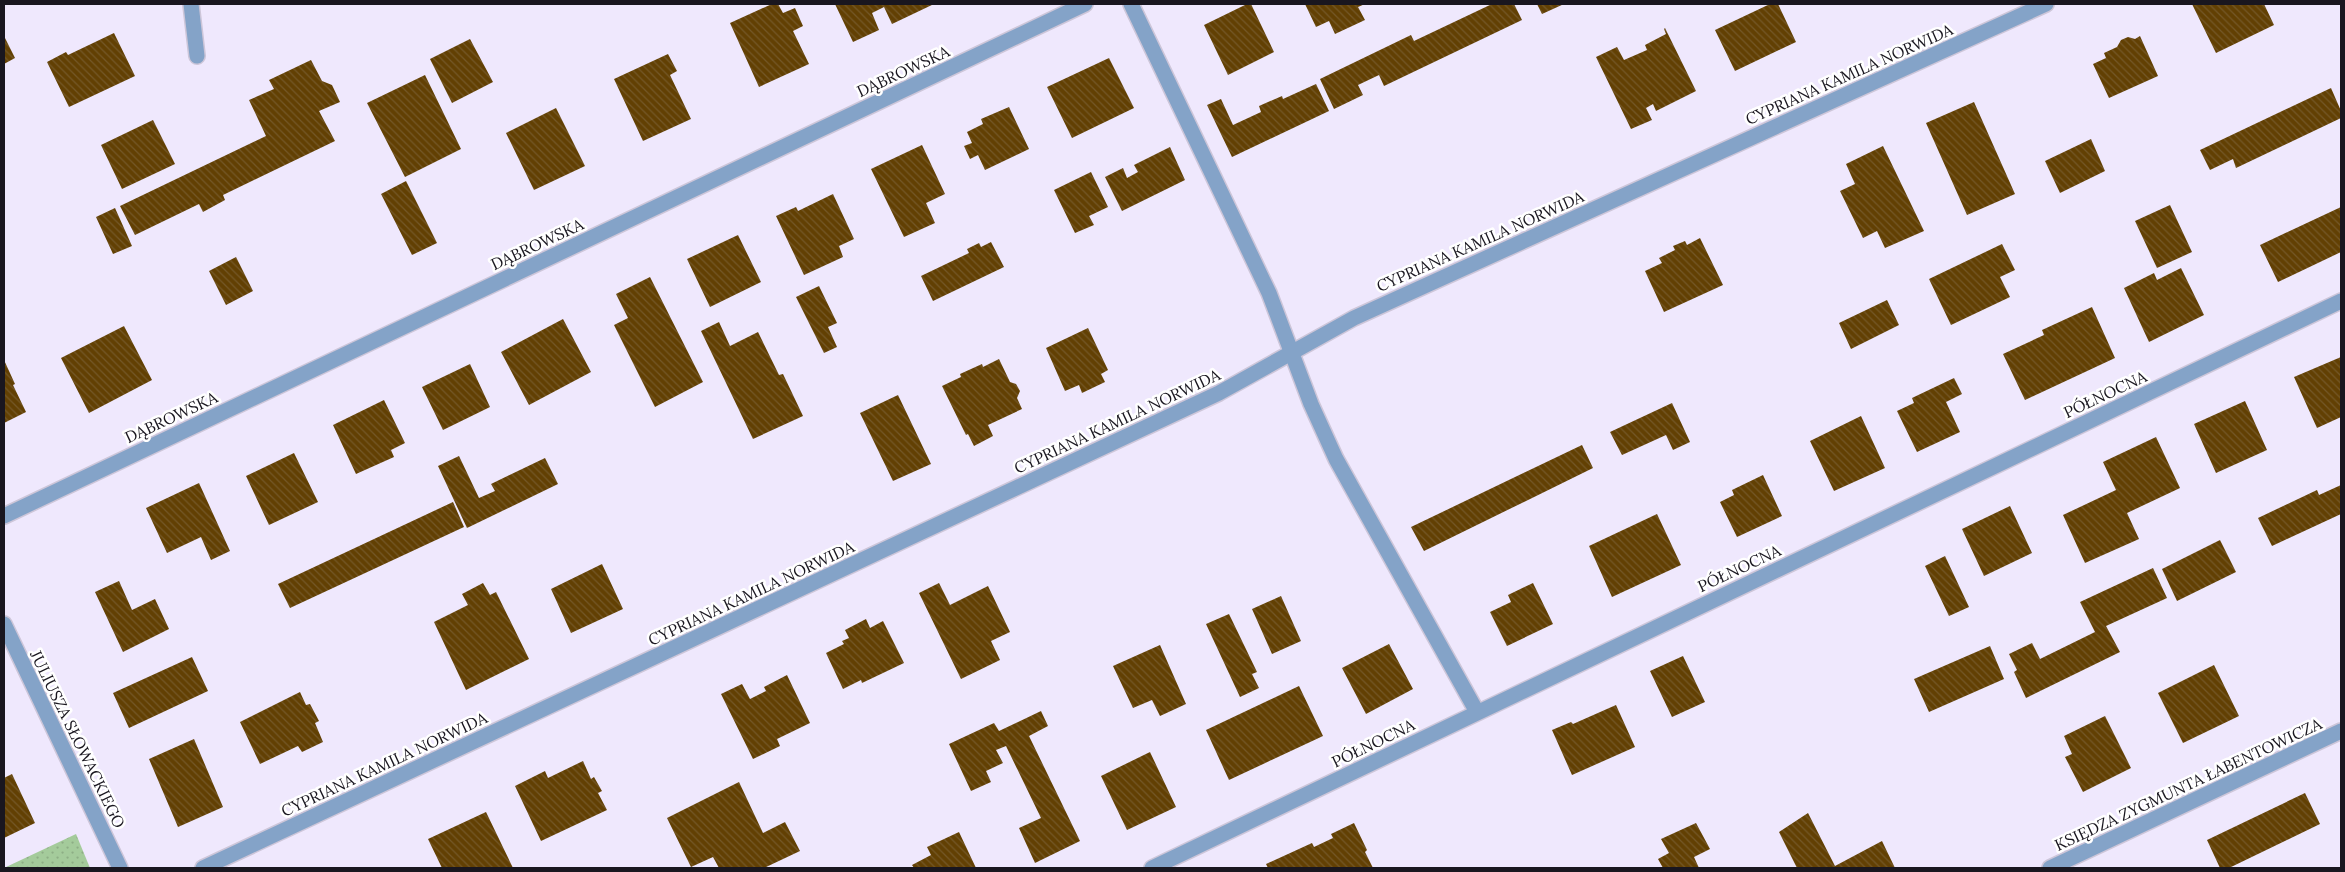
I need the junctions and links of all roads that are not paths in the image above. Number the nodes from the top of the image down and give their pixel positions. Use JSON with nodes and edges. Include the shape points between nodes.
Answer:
{"nodes":[{"id":1,"x":191,"y":4,"type":"edge"},
{"id":2,"x":1085,"y":4,"type":"edge"},
{"id":3,"x":1131,"y":4,"type":"edge"},
{"id":4,"x":2046,"y":4,"type":"edge"},
{"id":5,"x":198,"y":56,"type":"dead end"},
{"id":6,"x":2341,"y":301,"type":"edge"},
{"id":7,"x":1291,"y":354,"type":"junction"},
{"id":8,"x":4,"y":516,"type":"edge"},
{"id":9,"x":4,"y":624,"type":"edge"},
{"id":10,"x":1477,"y":712,"type":"junction"},
{"id":11,"x":2341,"y":731,"type":"edge"},
{"id":12,"x":120,"y":868,"type":"edge"},
{"id":13,"x":203,"y":868,"type":"edge"},
{"id":14,"x":1152,"y":868,"type":"edge"},
{"id":15,"x":2050,"y":868,"type":"edge"}],
"edges":[{"from":1,"to":5,"type":"street"},
{"from":2,"to":8,"type":"street","name":"DĄBROWSKA"},
{"from":3,"to":7,"type":"street","via":[[1269,293]]},
{"from":4,"to":7,"type":"street","name":"CYPRIANA KAMILA NORWIDA","via":[[1354,318]]},
{"from":6,"to":10,"type":"street","name":"PÓŁNOCNA"},
{"from":7,"to":10,"type":"street","via":[[1336,459]]},
{"from":7,"to":13,"type":"street","name":"CYPRIANA KAMILA NORWIDA","via":[[1219,393]]},
{"from":9,"to":12,"type":"street","name":"JULIUSZA SŁOWACKIEGO"},
{"from":10,"to":14,"type":"street","name":"PÓŁNOCNA"},
{"from":11,"to":15,"type":"street","name":"KSIĘDZA ZYGMUNTA ŁABENTOWICZA"}]}
